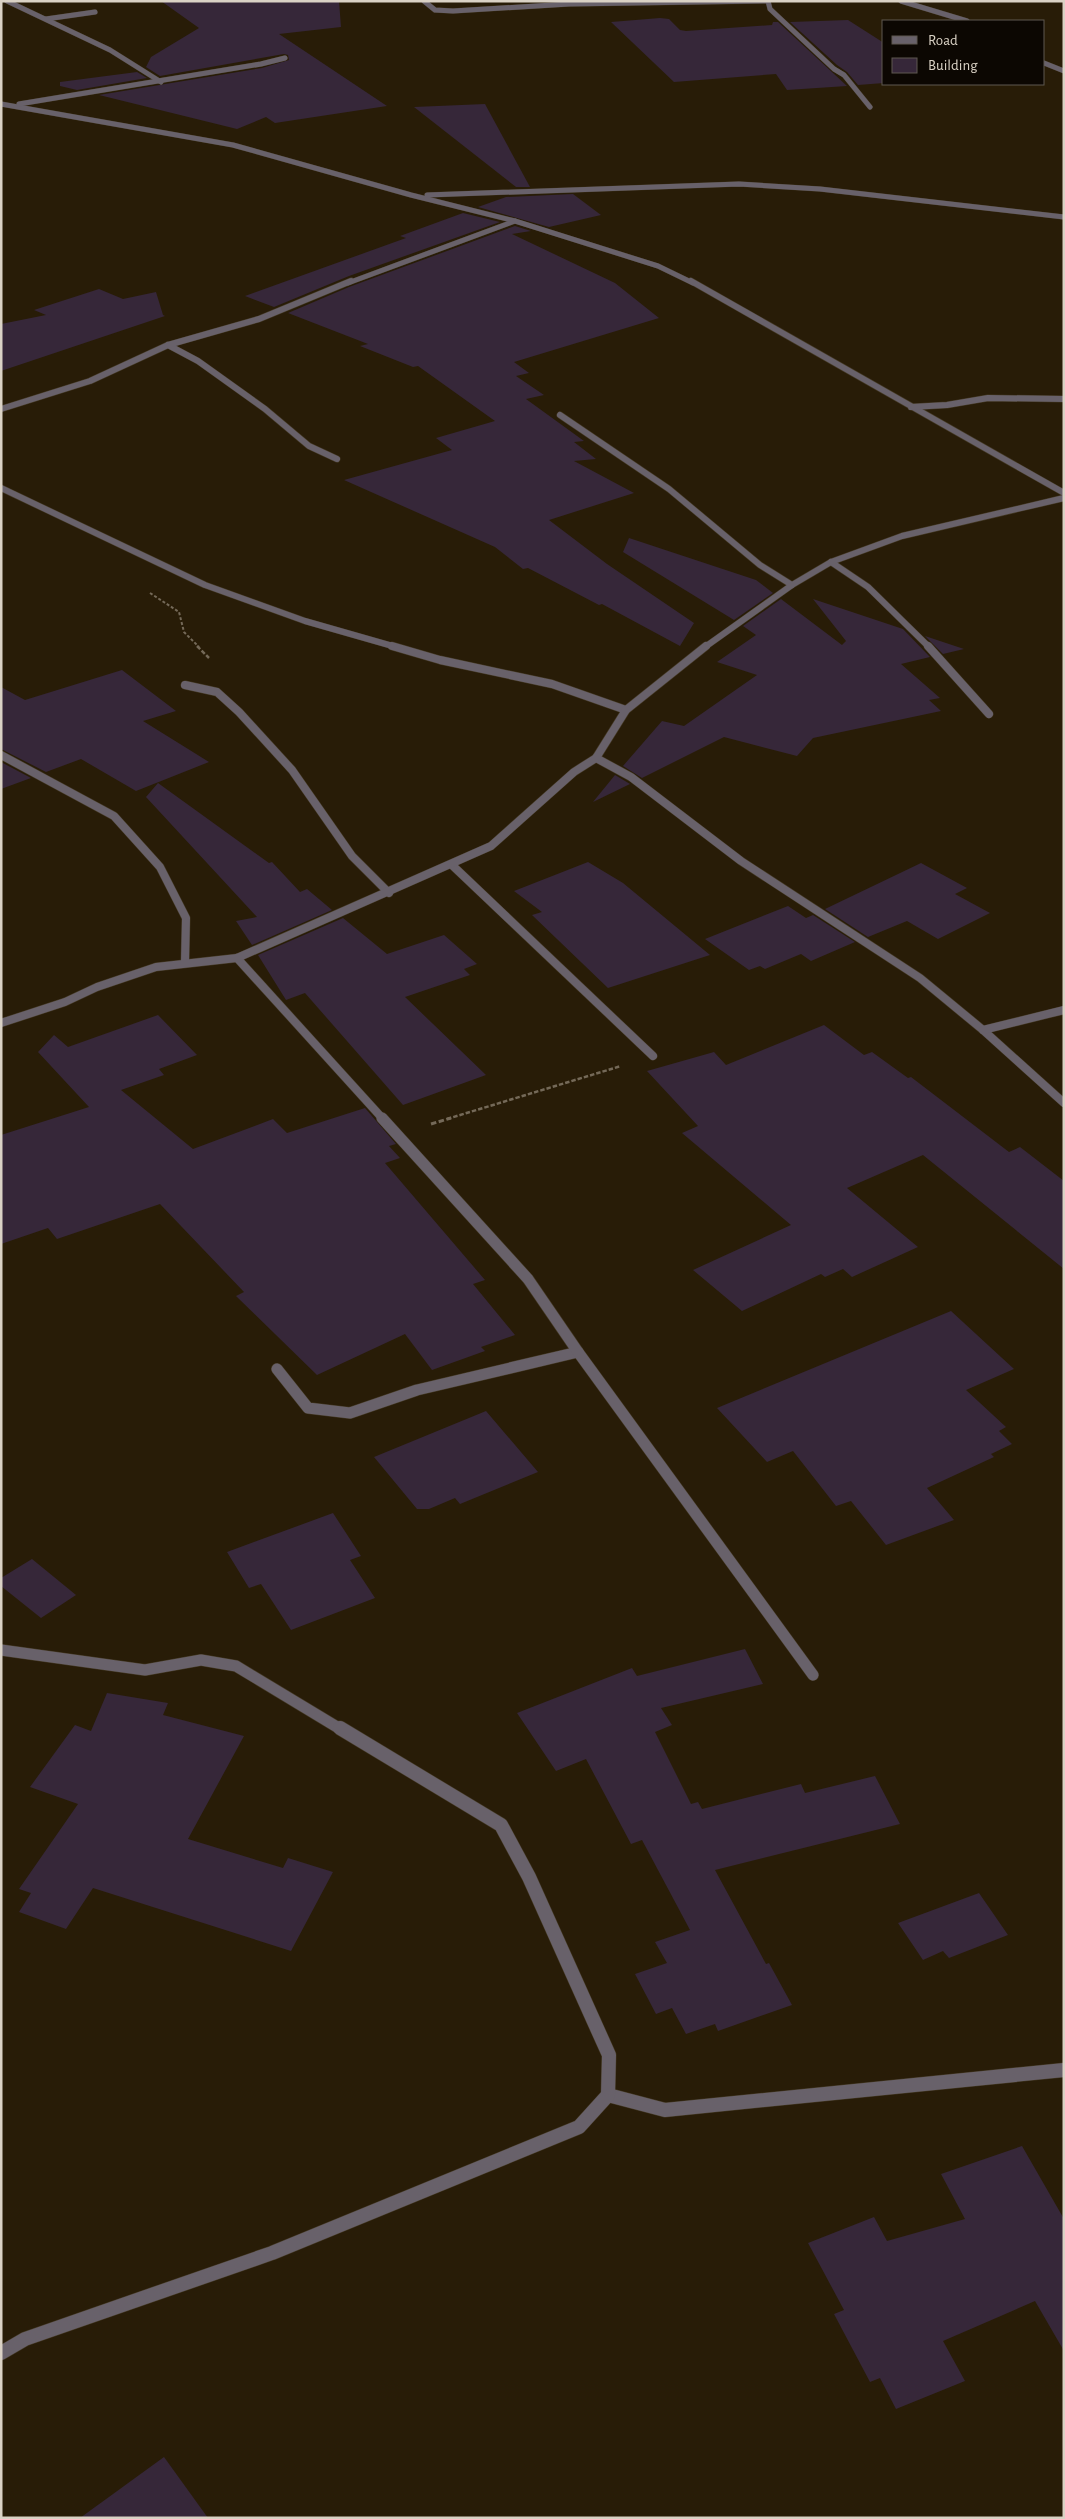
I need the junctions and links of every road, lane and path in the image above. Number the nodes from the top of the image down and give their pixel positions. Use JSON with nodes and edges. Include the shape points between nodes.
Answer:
{"nodes":[{"id":1,"x":7,"y":1,"type":"edge"},
{"id":2,"x":424,"y":1,"type":"edge"},
{"id":3,"x":767,"y":1,"type":"edge"},
{"id":4,"x":901,"y":1,"type":"edge"},
{"id":5,"x":94,"y":12,"type":"dead end"},
{"id":6,"x":46,"y":19,"type":"junction"},
{"id":7,"x":964,"y":20,"type":"edge"},
{"id":8,"x":285,"y":58,"type":"dead end"},
{"id":9,"x":1045,"y":63,"type":"edge"},
{"id":10,"x":1064,"y":71,"type":"edge"},
{"id":11,"x":161,"y":82,"type":"junction"},
{"id":12,"x":1,"y":104,"type":"edge"},
{"id":13,"x":13,"y":106,"type":"junction"},
{"id":14,"x":870,"y":107,"type":"dead end"},
{"id":15,"x":1,"y":109,"type":"edge"},
{"id":16,"x":411,"y":195,"type":"junction"},
{"id":17,"x":1064,"y":217,"type":"edge"},
{"id":18,"x":515,"y":221,"type":"junction"},
{"id":19,"x":168,"y":345,"type":"junction"},
{"id":20,"x":1064,"y":399,"type":"edge"},
{"id":21,"x":911,"y":407,"type":"junction"},
{"id":22,"x":1,"y":409,"type":"edge"},
{"id":23,"x":560,"y":415,"type":"dead end"},
{"id":24,"x":337,"y":459,"type":"dead end"},
{"id":25,"x":1,"y":488,"type":"edge"},
{"id":26,"x":1064,"y":493,"type":"edge"},
{"id":27,"x":1064,"y":498,"type":"edge"},
{"id":28,"x":124,"y":546,"type":"junction"},
{"id":29,"x":831,"y":562,"type":"junction"},
{"id":30,"x":792,"y":585,"type":"junction"},
{"id":31,"x":185,"y":685,"type":"dead end"},
{"id":32,"x":217,"y":692,"type":"junction"},
{"id":33,"x":626,"y":710,"type":"junction"},
{"id":34,"x":989,"y":714,"type":"dead end"},
{"id":35,"x":1,"y":755,"type":"edge"},
{"id":36,"x":596,"y":758,"type":"junction"},
{"id":37,"x":452,"y":865,"type":"junction"},
{"id":38,"x":389,"y":893,"type":"junction"},
{"id":39,"x":237,"y":958,"type":"junction"},
{"id":40,"x":184,"y":962,"type":"junction"},
{"id":41,"x":1064,"y":1010,"type":"edge"},
{"id":42,"x":1,"y":1023,"type":"edge"},
{"id":43,"x":982,"y":1030,"type":"junction"},
{"id":44,"x":653,"y":1056,"type":"joint"},
{"id":45,"x":1064,"y":1104,"type":"edge"},
{"id":46,"x":396,"y":1135,"type":"junction"},
{"id":47,"x":578,"y":1352,"type":"junction"},
{"id":48,"x":277,"y":1369,"type":"dead end"},
{"id":49,"x":1,"y":1650,"type":"edge"},
{"id":50,"x":813,"y":1675,"type":"dead end"},
{"id":51,"x":1064,"y":2070,"type":"edge"},
{"id":52,"x":608,"y":2095,"type":"junction"},
{"id":53,"x":1,"y":2353,"type":"edge"}],
"edges":[{"from":1,"to":6,"type":"street","via":[[31,15]]},
{"from":2,"to":3,"type":"street","via":[[435,10],[453,11],[569,4]]},
{"from":3,"to":14,"type":"street","via":[[770,9],[844,75]]},
{"from":4,"to":7,"type":"street"},
{"from":5,"to":6,"type":"street"},
{"from":6,"to":11,"type":"street","via":[[142,67]]},
{"from":8,"to":11,"type":"street"},
{"from":9,"to":10,"type":"street"},
{"from":11,"to":13,"type":"street"},
{"from":12,"to":13,"type":"street"},
{"from":13,"to":15,"type":"street"},
{"from":13,"to":16,"type":"street","via":[[233,145]]},
{"from":16,"to":17,"type":"street","via":[[739,184],[820,189]]},
{"from":16,"to":18,"type":"street"},
{"from":18,"to":19,"type":"street","via":[[364,276],[259,319]]},
{"from":18,"to":21,"type":"street","via":[[658,266],[699,285]]},
{"from":19,"to":22,"type":"street","via":[[90,380]]},
{"from":19,"to":24,"type":"street","via":[[265,409],[309,446]]},
{"from":20,"to":21,"type":"street","via":[[988,398],[947,406]]},
{"from":21,"to":26,"type":"street"},
{"from":23,"to":30,"type":"street","via":[[669,489],[760,564]]},
{"from":25,"to":28,"type":"street"},
{"from":27,"to":29,"type":"street","via":[[902,536]]},
{"from":28,"to":32,"type":"path","via":[[150,594],[180,612],[178,624],[182,633],[196,643],[219,671]]},
{"from":28,"to":33,"type":"street","via":[[205,585],[305,622],[440,660],[552,684]]},
{"from":29,"to":30,"type":"street"},
{"from":29,"to":34,"type":"street","via":[[868,587],[910,627]]},
{"from":30,"to":33,"type":"street","via":[[714,640]]},
{"from":31,"to":32,"type":"street"},
{"from":32,"to":38,"type":"street","via":[[292,770],[352,856]]},
{"from":33,"to":36,"type":"street"},
{"from":35,"to":40,"type":"street","via":[[114,816],[160,867],[186,918]]},
{"from":36,"to":37,"type":"street","via":[[574,772],[491,846]]},
{"from":36,"to":43,"type":"street","via":[[631,777],[741,862],[920,978]]},
{"from":37,"to":38,"type":"street"},
{"from":37,"to":44,"type":"street"},
{"from":38,"to":39,"type":"street"},
{"from":39,"to":40,"type":"street"},
{"from":39,"to":46,"type":"street"},
{"from":40,"to":42,"type":"street","via":[[156,967]]},
{"from":41,"to":43,"type":"street"},
{"from":43,"to":45,"type":"street"},
{"from":44,"to":46,"type":"path"},
{"from":46,"to":47,"type":"street","via":[[528,1279]]},
{"from":47,"to":48,"type":"street","via":[[417,1390],[350,1413],[308,1408]]},
{"from":47,"to":50,"type":"street"},
{"from":49,"to":52,"type":"street","via":[[145,1670],[201,1660],[236,1666],[501,1825],[529,1877],[609,2055]]},
{"from":51,"to":52,"type":"street","via":[[665,2110]]},
{"from":52,"to":53,"type":"street","via":[[579,2127],[272,2253],[25,2339]]}]}
